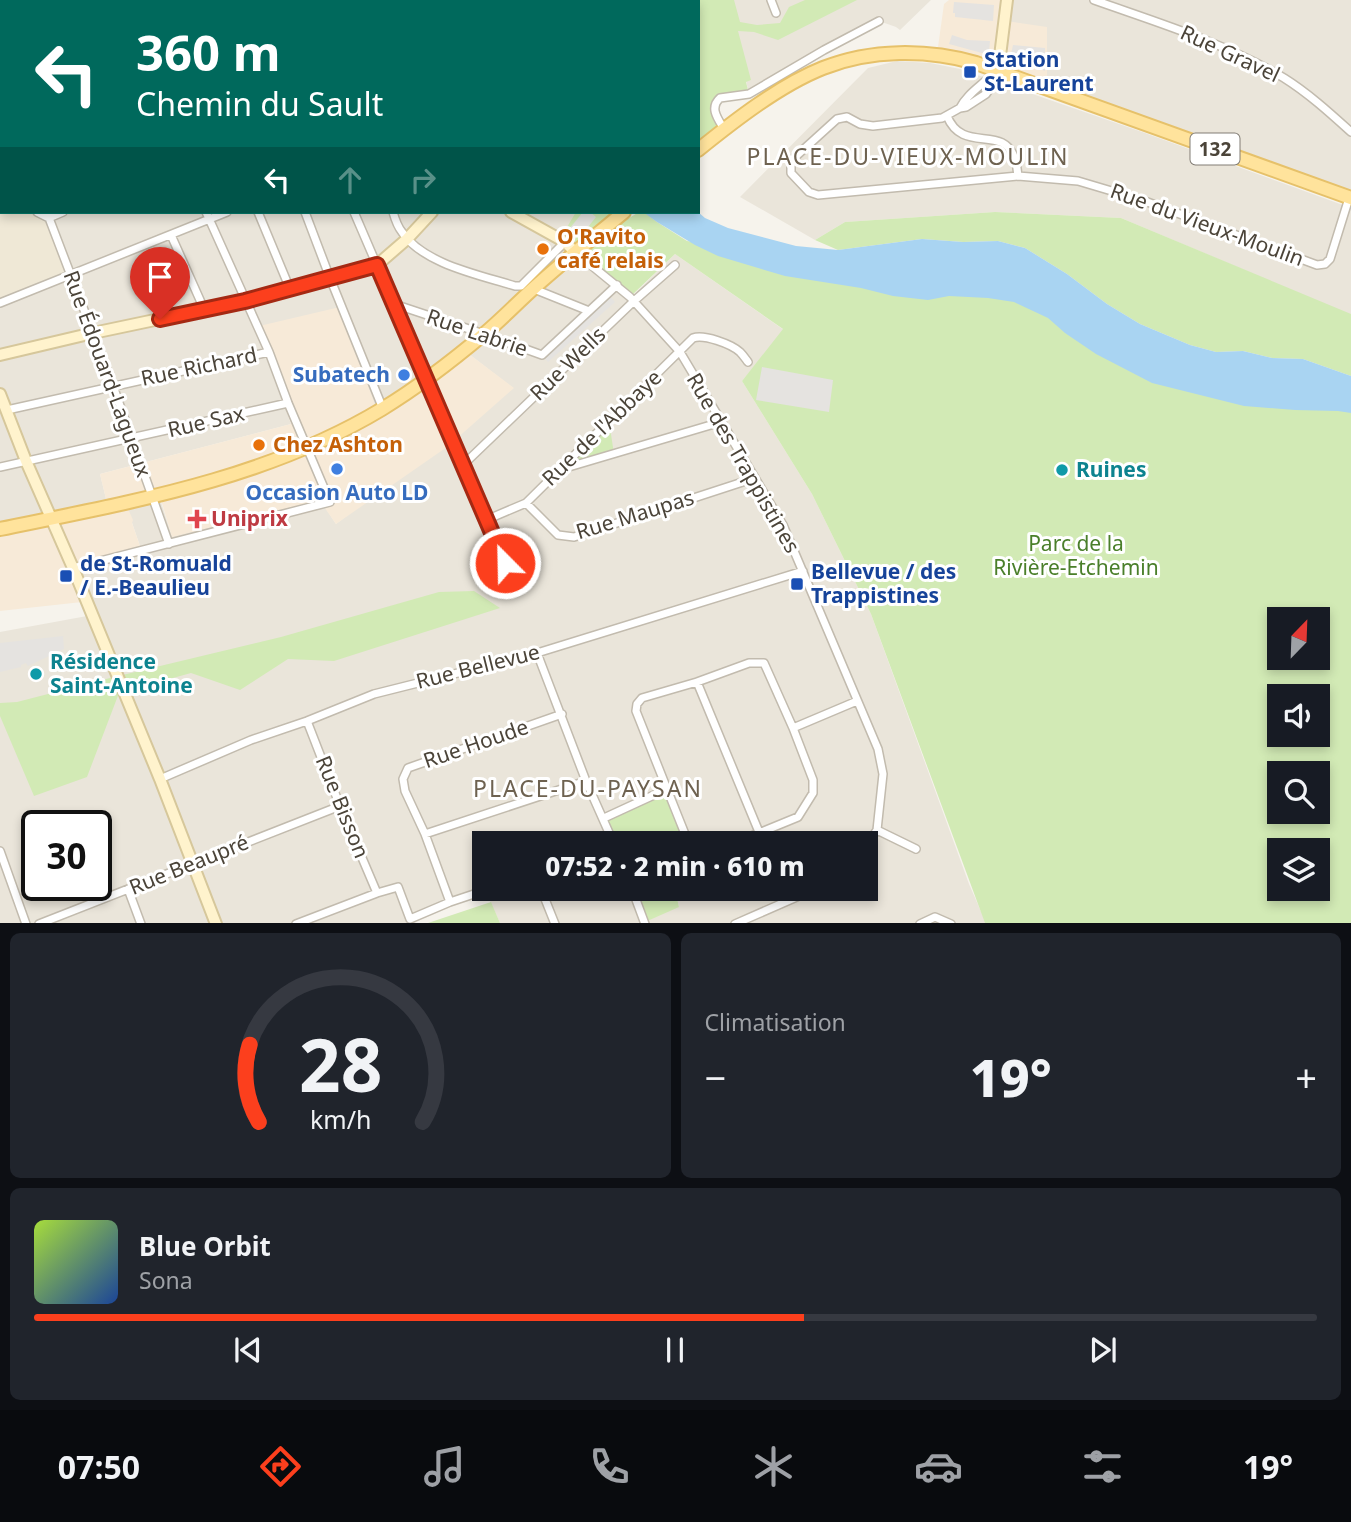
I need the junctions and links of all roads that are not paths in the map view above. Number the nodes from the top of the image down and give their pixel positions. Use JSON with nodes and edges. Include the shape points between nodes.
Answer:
{"nodes":[{"id":1,"x":771,"y":0,"type":"edge"},
{"id":2,"x":1007,"y":0,"type":"edge"},
{"id":3,"x":1094,"y":0,"type":"edge"},
{"id":4,"x":776,"y":13,"type":"dead end"},
{"id":5,"x":879,"y":21,"type":"dead end"},
{"id":6,"x":995,"y":70,"type":"junction"},
{"id":7,"x":947,"y":116,"type":"junction"},
{"id":8,"x":724,"y":129,"type":"junction"},
{"id":9,"x":1351,"y":132,"type":"edge"},
{"id":10,"x":700,"y":148,"type":"edge"},
{"id":11,"x":1018,"y":176,"type":"junction"},
{"id":12,"x":1350,"y":198,"type":"edge"},
{"id":13,"x":41,"y":214,"type":"edge"},
{"id":14,"x":58,"y":214,"type":"edge"},
{"id":15,"x":259,"y":214,"type":"edge"},
{"id":16,"x":306,"y":214,"type":"edge"},
{"id":17,"x":356,"y":214,"type":"edge"},
{"id":18,"x":394,"y":214,"type":"edge"},
{"id":19,"x":430,"y":214,"type":"edge"},
{"id":20,"x":514,"y":214,"type":"edge"},
{"id":21,"x":622,"y":214,"type":"edge"},
{"id":22,"x":207,"y":215,"type":"edge"},
{"id":23,"x":49,"y":218,"type":"junction"},
{"id":24,"x":171,"y":235,"type":"junction"},
{"id":25,"x":407,"y":239,"type":"junction"},
{"id":26,"x":565,"y":242,"type":"junction"},
{"id":27,"x":575,"y":252,"type":"junction"},
{"id":28,"x":377,"y":265,"type":"junction"},
{"id":29,"x":675,"y":265,"type":"dead end"},
{"id":30,"x":72,"y":275,"type":"junction"},
{"id":31,"x":330,"y":278,"type":"junction"},
{"id":32,"x":617,"y":285,"type":"junction"},
{"id":33,"x":533,"y":288,"type":"junction"},
{"id":34,"x":290,"y":289,"type":"junction"},
{"id":35,"x":245,"y":301,"type":"junction"},
{"id":36,"x":634,"y":301,"type":"junction"},
{"id":37,"x":0,"y":303,"type":"edge"},
{"id":38,"x":394,"y":304,"type":"junction"},
{"id":39,"x":204,"y":309,"type":"junction"},
{"id":40,"x":589,"y":311,"type":"junction"},
{"id":41,"x":93,"y":333,"type":"junction"},
{"id":42,"x":484,"y":334,"type":"junction"},
{"id":43,"x":269,"y":352,"type":"junction"},
{"id":44,"x":680,"y":352,"type":"junction"},
{"id":45,"x":0,"y":355,"type":"edge"},
{"id":46,"x":748,"y":362,"type":"dead end"},
{"id":47,"x":426,"y":380,"type":"junction"},
{"id":48,"x":113,"y":386,"type":"junction"},
{"id":49,"x":0,"y":394,"type":"edge"},
{"id":50,"x":288,"y":403,"type":"junction"},
{"id":51,"x":383,"y":409,"type":"junction"},
{"id":52,"x":7,"y":410,"type":"junction"},
{"id":53,"x":721,"y":422,"type":"junction"},
{"id":54,"x":132,"y":439,"type":"junction"},
{"id":55,"x":308,"y":447,"type":"junction"},
{"id":56,"x":26,"y":461,"type":"junction"},
{"id":57,"x":463,"y":465,"type":"junction"},
{"id":58,"x":0,"y":467,"type":"edge"},
{"id":59,"x":561,"y":469,"type":"junction"},
{"id":60,"x":755,"y":478,"type":"junction"},
{"id":61,"x":152,"y":498,"type":"junction"},
{"id":62,"x":526,"y":503,"type":"junction"},
{"id":63,"x":52,"y":519,"type":"junction"},
{"id":64,"x":486,"y":520,"type":"junction"},
{"id":65,"x":0,"y":529,"type":"edge"},
{"id":66,"x":169,"y":544,"type":"junction"},
{"id":67,"x":73,"y":568,"type":"junction"},
{"id":68,"x":803,"y":571,"type":"junction"},
{"id":69,"x":513,"y":582,"type":"dead end"},
{"id":70,"x":537,"y":653,"type":"junction"},
{"id":71,"x":697,"y":682,"type":"junction"},
{"id":72,"x":857,"y":701,"type":"junction"},
{"id":73,"x":562,"y":714,"type":"junction"},
{"id":74,"x":307,"y":721,"type":"junction"},
{"id":75,"x":793,"y":728,"type":"junction"},
{"id":76,"x":160,"y":779,"type":"junction"},
{"id":77,"x":586,"y":781,"type":"junction"},
{"id":78,"x":667,"y":789,"type":"junction"},
{"id":79,"x":340,"y":806,"type":"junction"},
{"id":80,"x":604,"y":818,"type":"junction"},
{"id":81,"x":877,"y":830,"type":"joint"},
{"id":82,"x":609,"y":831,"type":"edge"},
{"id":83,"x":684,"y":831,"type":"edge"},
{"id":84,"x":759,"y":831,"type":"edge"},
{"id":85,"x":762,"y":831,"type":"edge"},
{"id":86,"x":425,"y":834,"type":"junction"},
{"id":87,"x":916,"y":849,"type":"dead end"},
{"id":88,"x":0,"y":851,"type":"edge"},
{"id":89,"x":193,"y":864,"type":"junction"},
{"id":90,"x":128,"y":889,"type":"junction"},
{"id":91,"x":377,"y":893,"type":"junction"},
{"id":92,"x":472,"y":895,"type":"edge"},
{"id":93,"x":546,"y":901,"type":"edge"},
{"id":94,"x":637,"y":901,"type":"edge"},
{"id":95,"x":787,"y":901,"type":"edge"},
{"id":96,"x":450,"y":902,"type":"junction"},
{"id":97,"x":60,"y":920,"type":"edge"},
{"id":98,"x":26,"y":923,"type":"edge"},
{"id":99,"x":39,"y":923,"type":"edge"},
{"id":100,"x":141,"y":923,"type":"edge"},
{"id":101,"x":216,"y":923,"type":"edge"},
{"id":102,"x":296,"y":923,"type":"edge"},
{"id":103,"x":555,"y":923,"type":"edge"},
{"id":104,"x":645,"y":923,"type":"edge"},
{"id":105,"x":735,"y":923,"type":"edge"},
{"id":106,"x":920,"y":923,"type":"edge"},
{"id":107,"x":951,"y":923,"type":"edge"}],
"edges":[{"from":1,"to":4,"type":"street"},
{"from":2,"to":6,"type":"street"},
{"from":3,"to":9,"type":"street","name":"Rue Gravel","via":[[1252,60],[1317,102]]},
{"from":5,"to":8,"type":"street","via":[[749,94],[720,98],[714,111]]},
{"from":6,"to":7,"type":"street","name":"Rue du Vieux-Moulin","via":[[994,83],[986,94]]},
{"from":6,"to":8,"type":"main road","number":"132","via":[[931,53],[847,61],[790,85]]},
{"from":6,"to":12,"type":"main road","number":"132"},
{"from":7,"to":11,"type":"street","via":[[962,135],[1005,145],[1015,159]]},
{"from":7,"to":11,"type":"street","name":"Rue du Vieux-Moulin","via":[[873,126],[841,117],[794,158],[791,173],[818,195]]},
{"from":8,"to":10,"type":"main road","number":"132"},
{"from":11,"to":12,"type":"street","name":"Rue du Vieux-Moulin","via":[[1087,183],[1317,265],[1330,259]]},
{"from":13,"to":23,"type":"street"},
{"from":14,"to":23,"type":"street"},
{"from":15,"to":34,"type":"street"},
{"from":16,"to":31,"type":"street"},
{"from":17,"to":28,"type":"street"},
{"from":18,"to":25,"type":"street"},
{"from":19,"to":25,"type":"street"},
{"from":20,"to":26,"type":"street"},
{"from":21,"to":27,"type":"main road"},
{"from":22,"to":24,"type":"street"},
{"from":22,"to":35,"type":"street"},
{"from":23,"to":30,"type":"street","name":"Rue Édouard-Lagueux"},
{"from":24,"to":30,"type":"street"},
{"from":24,"to":39,"type":"street"},
{"from":25,"to":26,"type":"street","via":[[433,259],[518,287]]},
{"from":25,"to":28,"type":"street"},
{"from":26,"to":27,"type":"street"},
{"from":27,"to":32,"type":"street","name":"Rue des Trappistines"},
{"from":27,"to":33,"type":"main road"},
{"from":28,"to":31,"type":"street"},
{"from":28,"to":38,"type":"street"},
{"from":29,"to":36,"type":"street","name":"Rue Wells"},
{"from":30,"to":37,"type":"street"},
{"from":30,"to":41,"type":"street","name":"Rue Édouard-Lagueux"},
{"from":31,"to":34,"type":"street"},
{"from":31,"to":51,"type":"street"},
{"from":32,"to":36,"type":"street","name":"Rue des Trappistines"},
{"from":32,"to":40,"type":"street","name":"Rue Labrie"},
{"from":33,"to":40,"type":"street"},
{"from":33,"to":42,"type":"main road"},
{"from":34,"to":35,"type":"street"},
{"from":35,"to":39,"type":"street"},
{"from":35,"to":43,"type":"street"},
{"from":36,"to":44,"type":"street","name":"Rue des Trappistines"},
{"from":36,"to":57,"type":"street","name":"Rue Wells"},
{"from":38,"to":42,"type":"street","name":"Rue Labrie"},
{"from":38,"to":47,"type":"street"},
{"from":39,"to":41,"type":"street"},
{"from":40,"to":42,"type":"street","name":"Rue Labrie","via":[[542,355]]},
{"from":41,"to":45,"type":"street"},
{"from":41,"to":48,"type":"street","name":"Rue Édouard-Lagueux"},
{"from":42,"to":47,"type":"main road"},
{"from":43,"to":48,"type":"street","name":"Rue Richard"},
{"from":43,"to":50,"type":"street"},
{"from":44,"to":46,"type":"street","name":"Rue de l'Abbaye","via":[[701,335],[732,346]]},
{"from":44,"to":53,"type":"street","name":"Rue des Trappistines"},
{"from":44,"to":59,"type":"street","name":"Rue de l'Abbaye"},
{"from":47,"to":51,"type":"main road"},
{"from":47,"to":57,"type":"street"},
{"from":48,"to":52,"type":"street","name":"Rue Richard"},
{"from":48,"to":54,"type":"street","name":"Rue Édouard-Lagueux"},
{"from":49,"to":52,"type":"street"},
{"from":50,"to":54,"type":"street","name":"Rue Sax"},
{"from":50,"to":55,"type":"street"},
{"from":51,"to":55,"type":"main road"},
{"from":52,"to":56,"type":"street"},
{"from":53,"to":59,"type":"street"},
{"from":53,"to":60,"type":"street","name":"Rue des Trappistines"},
{"from":54,"to":56,"type":"street","name":"Rue Sax"},
{"from":54,"to":61,"type":"street","name":"Rue Édouard-Lagueux"},
{"from":55,"to":61,"type":"main road"},
{"from":55,"to":66,"type":"street","via":[[330,502]]},
{"from":56,"to":58,"type":"street","name":"Rue Sax"},
{"from":56,"to":63,"type":"street"},
{"from":57,"to":64,"type":"street"},
{"from":59,"to":62,"type":"street","name":"Rue de l'Abbaye"},
{"from":60,"to":62,"type":"street","name":"Rue Maupas","via":[[574,537],[558,535]]},
{"from":60,"to":68,"type":"street","name":"Rue des Trappistines"},
{"from":61,"to":63,"type":"main road"},
{"from":61,"to":66,"type":"street","name":"Rue Édouard-Lagueux"},
{"from":62,"to":64,"type":"street","name":"Rue de l'Abbaye"},
{"from":63,"to":65,"type":"main road"},
{"from":63,"to":67,"type":"street"},
{"from":64,"to":69,"type":"street"},
{"from":66,"to":67,"type":"street"},
{"from":67,"to":76,"type":"street"},
{"from":68,"to":70,"type":"street","name":"Rue Bellevue"},
{"from":68,"to":72,"type":"street","name":"Rue des Trappistines"},
{"from":70,"to":73,"type":"street"},
{"from":70,"to":74,"type":"street","name":"Rue Bellevue","via":[[374,694]]},
{"from":71,"to":75,"type":"street","via":[[749,663],[764,663]]},
{"from":71,"to":78,"type":"street","via":[[642,698],[637,704]]},
{"from":71,"to":84,"type":"street"},
{"from":72,"to":75,"type":"street"},
{"from":72,"to":81,"type":"street","name":"Rue des Trappistines","via":[[878,749],[883,774]]},
{"from":73,"to":77,"type":"street"},
{"from":73,"to":86,"type":"street","name":"Rue Houde","via":[[408,768],[403,779],[405,791]]},
{"from":74,"to":76,"type":"street","name":"Rue Bellevue"},
{"from":74,"to":79,"type":"street","name":"Rue Bisson"},
{"from":75,"to":85,"type":"street","via":[[813,780],[813,793],[799,817]]},
{"from":76,"to":89,"type":"street"},
{"from":77,"to":80,"type":"street"},
{"from":77,"to":86,"type":"street"},
{"from":78,"to":80,"type":"street"},
{"from":78,"to":83,"type":"street"},
{"from":79,"to":89,"type":"street","name":"Rue Beaupré"},
{"from":79,"to":91,"type":"street","name":"Rue Bisson"},
{"from":80,"to":82,"type":"street"},
{"from":81,"to":87,"type":"street"},
{"from":86,"to":96,"type":"street","name":"Rue Houde"},
{"from":88,"to":98,"type":"street"},
{"from":89,"to":90,"type":"street","name":"Rue Beaupré"},
{"from":89,"to":101,"type":"street"},
{"from":90,"to":97,"type":"street","name":"Rue Beaupré"},
{"from":90,"to":100,"type":"street"},
{"from":91,"to":96,"type":"street","via":[[398,887],[410,919]]},
{"from":91,"to":102,"type":"street"},
{"from":92,"to":96,"type":"street"},
{"from":93,"to":103,"type":"street"},
{"from":94,"to":104,"type":"street"},
{"from":95,"to":105,"type":"street"},
{"from":97,"to":99,"type":"street","name":"Rue Beaupré"},
{"from":106,"to":107,"type":"street","via":[[934,917]]}]}
